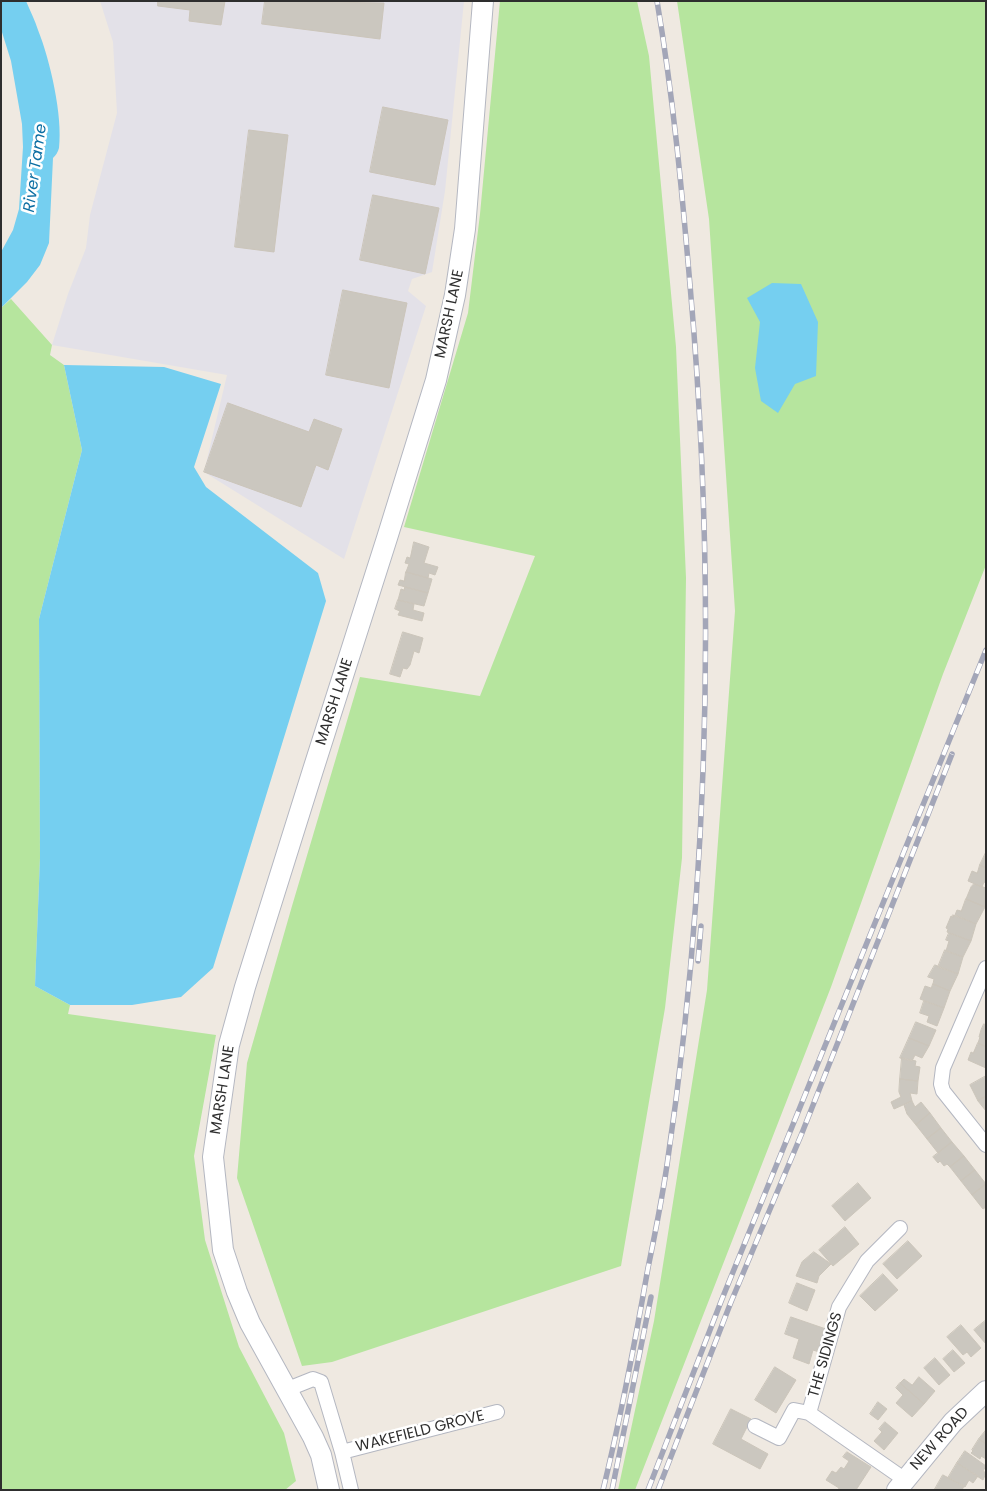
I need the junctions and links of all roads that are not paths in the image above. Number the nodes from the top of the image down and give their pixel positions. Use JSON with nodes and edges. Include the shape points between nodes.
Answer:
{"nodes":[{"id":1,"x":483,"y":1,"type":"edge"},
{"id":2,"x":986,"y":968,"type":"edge"},
{"id":3,"x":986,"y":1145,"type":"edge"},
{"id":4,"x":900,"y":1228,"type":"dead end"},
{"id":5,"x":288,"y":1389,"type":"junction"},
{"id":6,"x":986,"y":1391,"type":"edge"},
{"id":7,"x":497,"y":1412,"type":"dead end"},
{"id":8,"x":809,"y":1412,"type":"junction"},
{"id":9,"x":755,"y":1426,"type":"dead end"},
{"id":10,"x":342,"y":1452,"type":"junction"},
{"id":11,"x":900,"y":1484,"type":"edge"},
{"id":12,"x":328,"y":1489,"type":"edge"},
{"id":13,"x":351,"y":1490,"type":"edge"}],
"edges":[{"from":1,"to":5,"type":"main road","name":"MARSH LANE","via":[[465,229],[455,295],[438,370],[246,987],[229,1045],[220,1104],[213,1157],[223,1250],[250,1323]]},
{"from":2,"to":3,"type":"street","via":[[943,1068],[941,1084],[946,1097]]},
{"from":4,"to":8,"type":"street","name":"THE SIDINGS","via":[[867,1261],[839,1307]]},
{"from":5,"to":10,"type":"street","via":[[313,1379],[321,1382]]},
{"from":5,"to":12,"type":"main road","name":"MARSH LANE","via":[[321,1455]]},
{"from":6,"to":11,"type":"main road","name":"NEW ROAD","via":[[952,1422]]},
{"from":7,"to":10,"type":"street","name":"WAKEFIELD GROVE"},
{"from":8,"to":9,"type":"street","name":"THE SIDINGS","via":[[794,1410],[778,1438]]},
{"from":8,"to":11,"type":"street","name":"THE SIDINGS"},
{"from":10,"to":13,"type":"street"}]}
